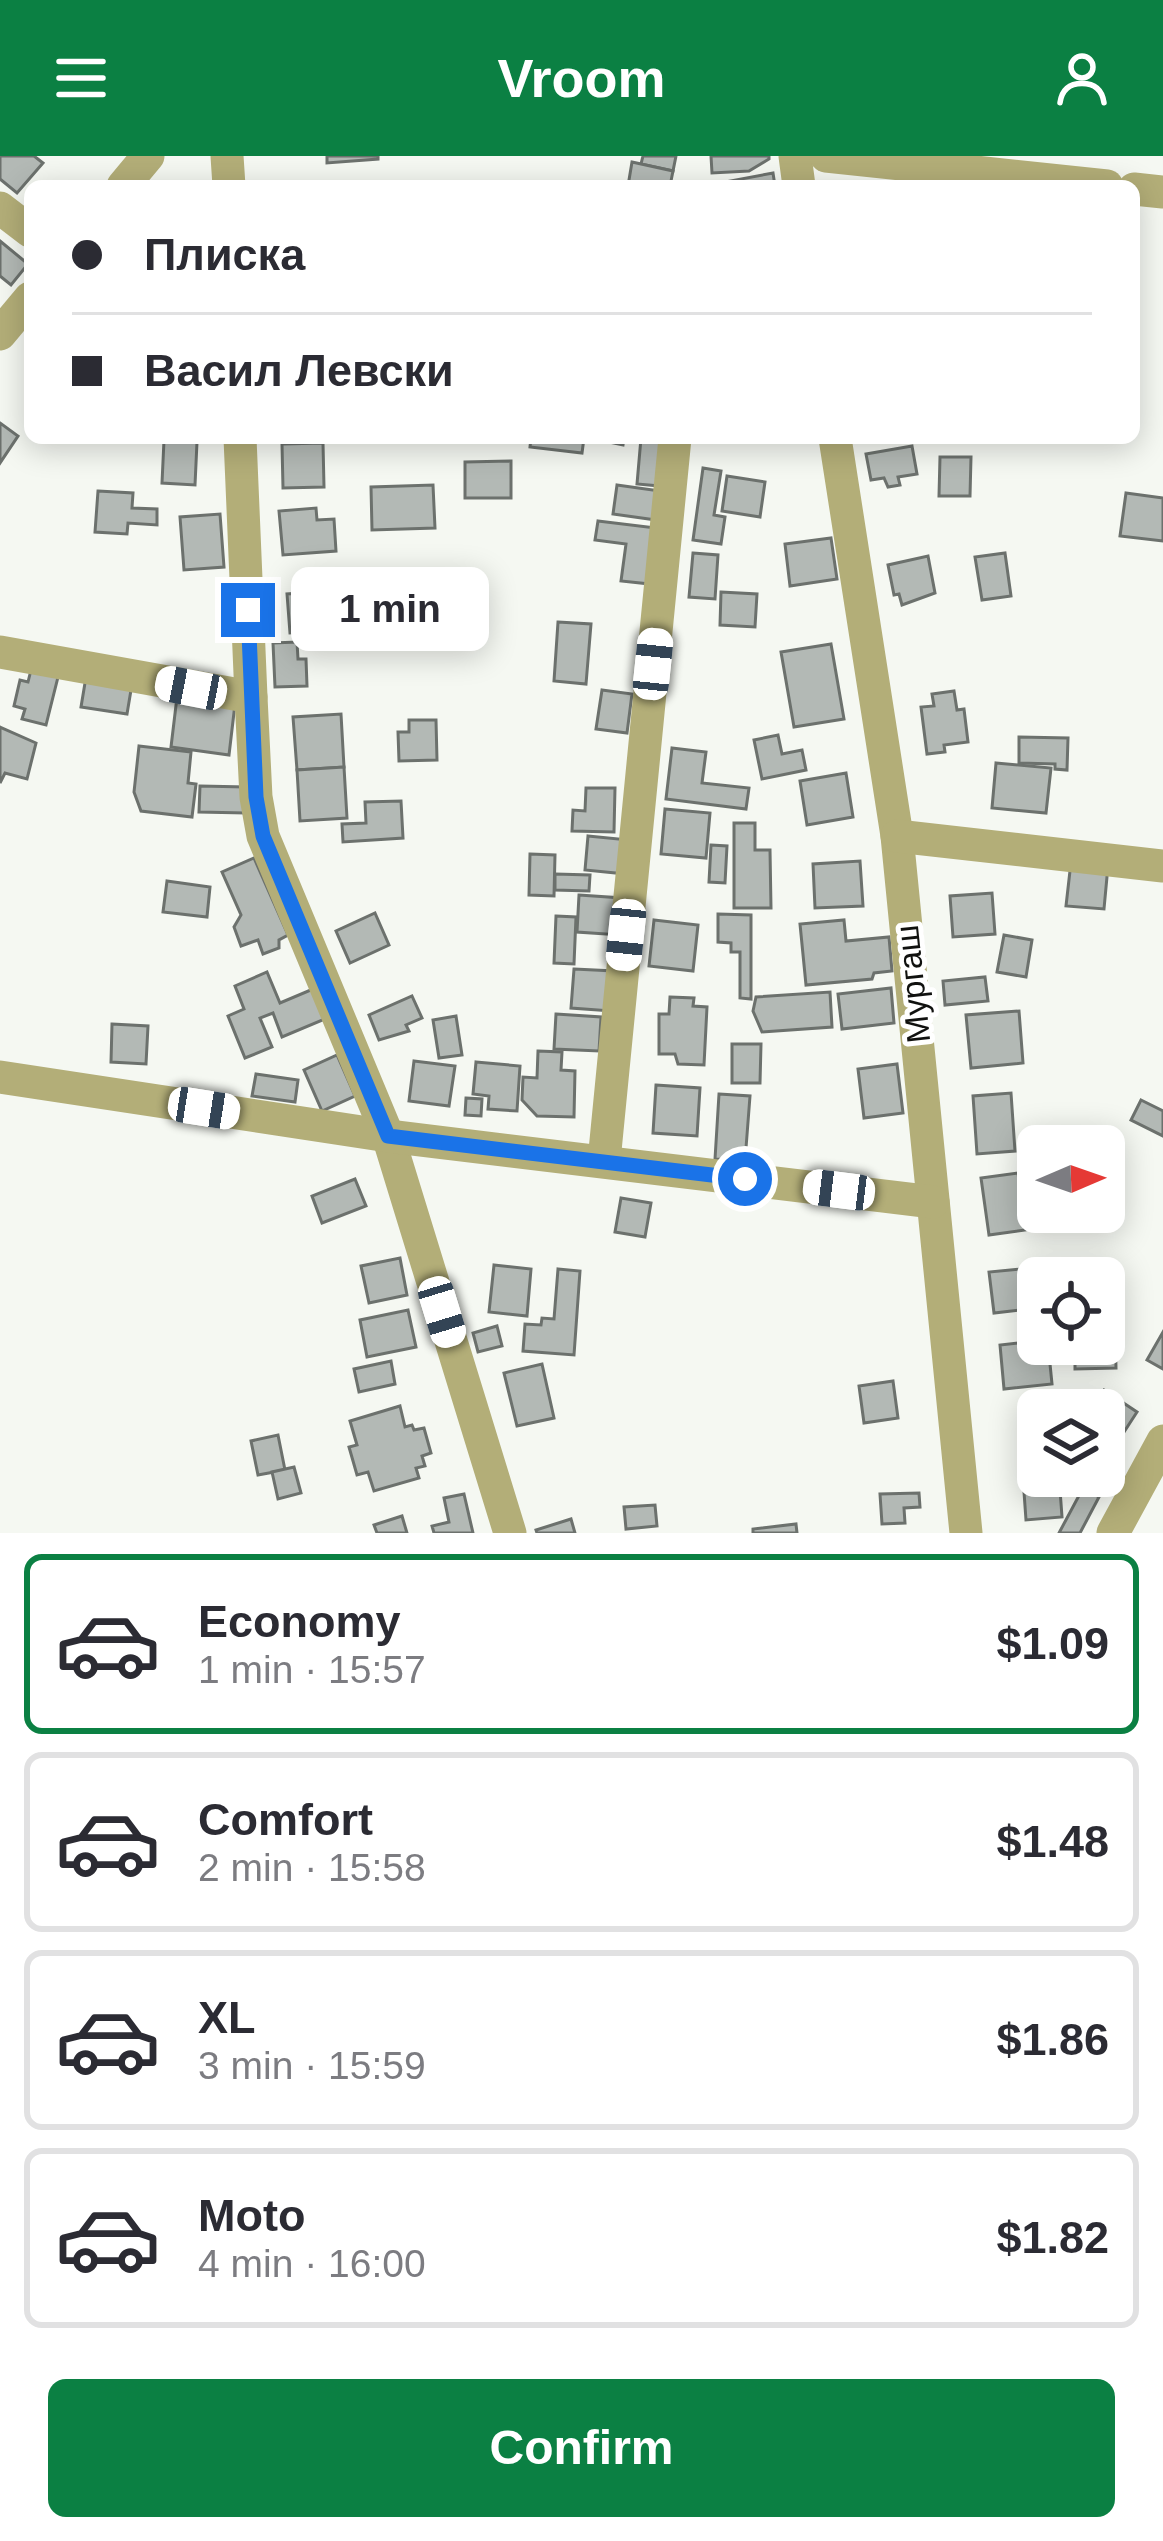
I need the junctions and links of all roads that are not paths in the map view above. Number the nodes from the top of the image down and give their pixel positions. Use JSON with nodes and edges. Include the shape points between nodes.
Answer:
{"nodes":[{"id":1,"x":148,"y":156,"type":"edge"},
{"id":2,"x":826,"y":156,"type":"edge"},
{"id":3,"x":128,"y":180,"type":"edge"},
{"id":4,"x":1051,"y":180,"type":"edge"},
{"id":5,"x":0,"y":208,"type":"edge"},
{"id":6,"x":24,"y":226,"type":"edge"},
{"id":7,"x":24,"y":305,"type":"edge"},
{"id":8,"x":0,"y":334,"type":"edge"},
{"id":9,"x":240,"y":444,"type":"edge"},
{"id":10,"x":674,"y":444,"type":"edge"},
{"id":11,"x":837,"y":444,"type":"edge"},
{"id":12,"x":0,"y":652,"type":"edge"},
{"id":13,"x":251,"y":697,"type":"junction"},
{"id":14,"x":897,"y":836,"type":"junction"},
{"id":15,"x":1163,"y":866,"type":"edge"},
{"id":16,"x":0,"y":1077,"type":"edge"},
{"id":17,"x":388,"y":1136,"type":"junction"},
{"id":18,"x":604,"y":1161,"type":"junction"},
{"id":19,"x":933,"y":1202,"type":"junction"},
{"id":20,"x":1163,"y":1441,"type":"edge"},
{"id":21,"x":510,"y":1533,"type":"edge"},
{"id":22,"x":966,"y":1533,"type":"edge"},
{"id":23,"x":1113,"y":1533,"type":"edge"}],
"edges":[{"from":1,"to":3,"type":"street"},
{"from":2,"to":4,"type":"street"},
{"from":5,"to":6,"type":"street"},
{"from":7,"to":8,"type":"street"},
{"from":9,"to":13,"type":"street"},
{"from":10,"to":18,"type":"street"},
{"from":11,"to":14,"type":"street","name":"Мургаш"},
{"from":12,"to":13,"type":"street"},
{"from":13,"to":17,"type":"street","via":[[263,836]]},
{"from":14,"to":15,"type":"street"},
{"from":14,"to":19,"type":"street","name":"Мургаш"},
{"from":16,"to":17,"type":"street"},
{"from":17,"to":18,"type":"street"},
{"from":17,"to":21,"type":"street"},
{"from":18,"to":19,"type":"street"},
{"from":19,"to":22,"type":"street","name":"Мургаш"},
{"from":20,"to":23,"type":"street"}]}
